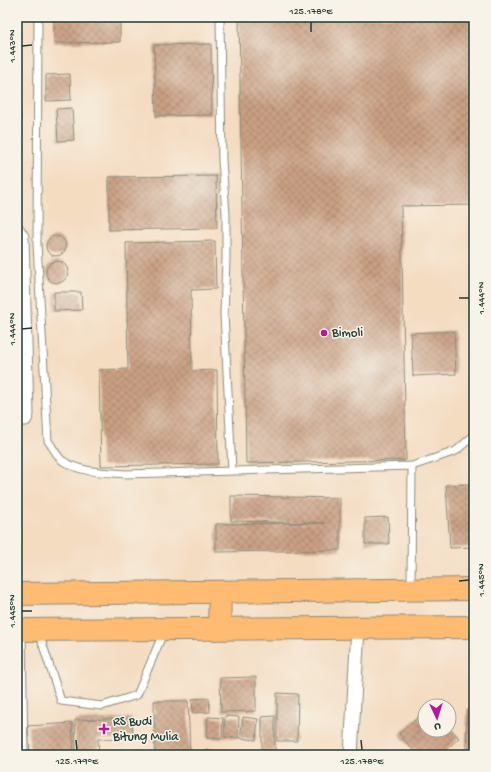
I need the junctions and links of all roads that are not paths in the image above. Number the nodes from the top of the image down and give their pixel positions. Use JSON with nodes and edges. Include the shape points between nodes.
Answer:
{"nodes":[{"id":1,"x":38,"y":17,"type":"edge"},
{"id":2,"x":220,"y":17,"type":"edge"},
{"id":3,"x":17,"y":229,"type":"edge"},
{"id":4,"x":20,"y":291,"type":"edge"},
{"id":5,"x":17,"y":419,"type":"edge"},
{"id":6,"x":474,"y":435,"type":"edge"},
{"id":7,"x":412,"y":466,"type":"junction"},
{"id":8,"x":232,"y":470,"type":"junction"},
{"id":9,"x":474,"y":589,"type":"edge"},
{"id":10,"x":411,"y":590,"type":"junction"},
{"id":11,"x":220,"y":592,"type":"junction"},
{"id":12,"x":17,"y":594,"type":"edge"},
{"id":13,"x":358,"y":627,"type":"junction"},
{"id":14,"x":474,"y":627,"type":"edge"},
{"id":15,"x":219,"y":628,"type":"junction"},
{"id":16,"x":165,"y":629,"type":"junction"},
{"id":17,"x":26,"y":630,"type":"edge"},
{"id":18,"x":24,"y":755,"type":"edge"},
{"id":19,"x":351,"y":755,"type":"edge"}],
"edges":[{"from":1,"to":8,"type":"lane","via":[[37,244],[48,441],[63,461],[81,470],[126,474]]},
{"from":2,"to":8,"type":"lane","via":[[226,251],[224,314]]},
{"from":3,"to":4,"type":"street","via":[[22,237]]},
{"from":4,"to":5,"type":"street","via":[[27,414],[25,419]]},
{"from":6,"to":7,"type":"lane","via":[[456,451]]},
{"from":7,"to":8,"type":"lane"},
{"from":7,"to":10,"type":"lane"},
{"from":9,"to":10,"type":"highway"},
{"from":10,"to":11,"type":"highway"},
{"from":11,"to":12,"type":"highway"},
{"from":11,"to":15,"type":"highway"},
{"from":13,"to":14,"type":"highway"},
{"from":13,"to":15,"type":"highway"},
{"from":13,"to":19,"type":"street"},
{"from":15,"to":16,"type":"highway"},
{"from":16,"to":17,"type":"highway"},
{"from":16,"to":17,"type":"lane","via":[[137,695],[102,706],[60,701]]},
{"from":17,"to":18,"type":"lane"}]}
